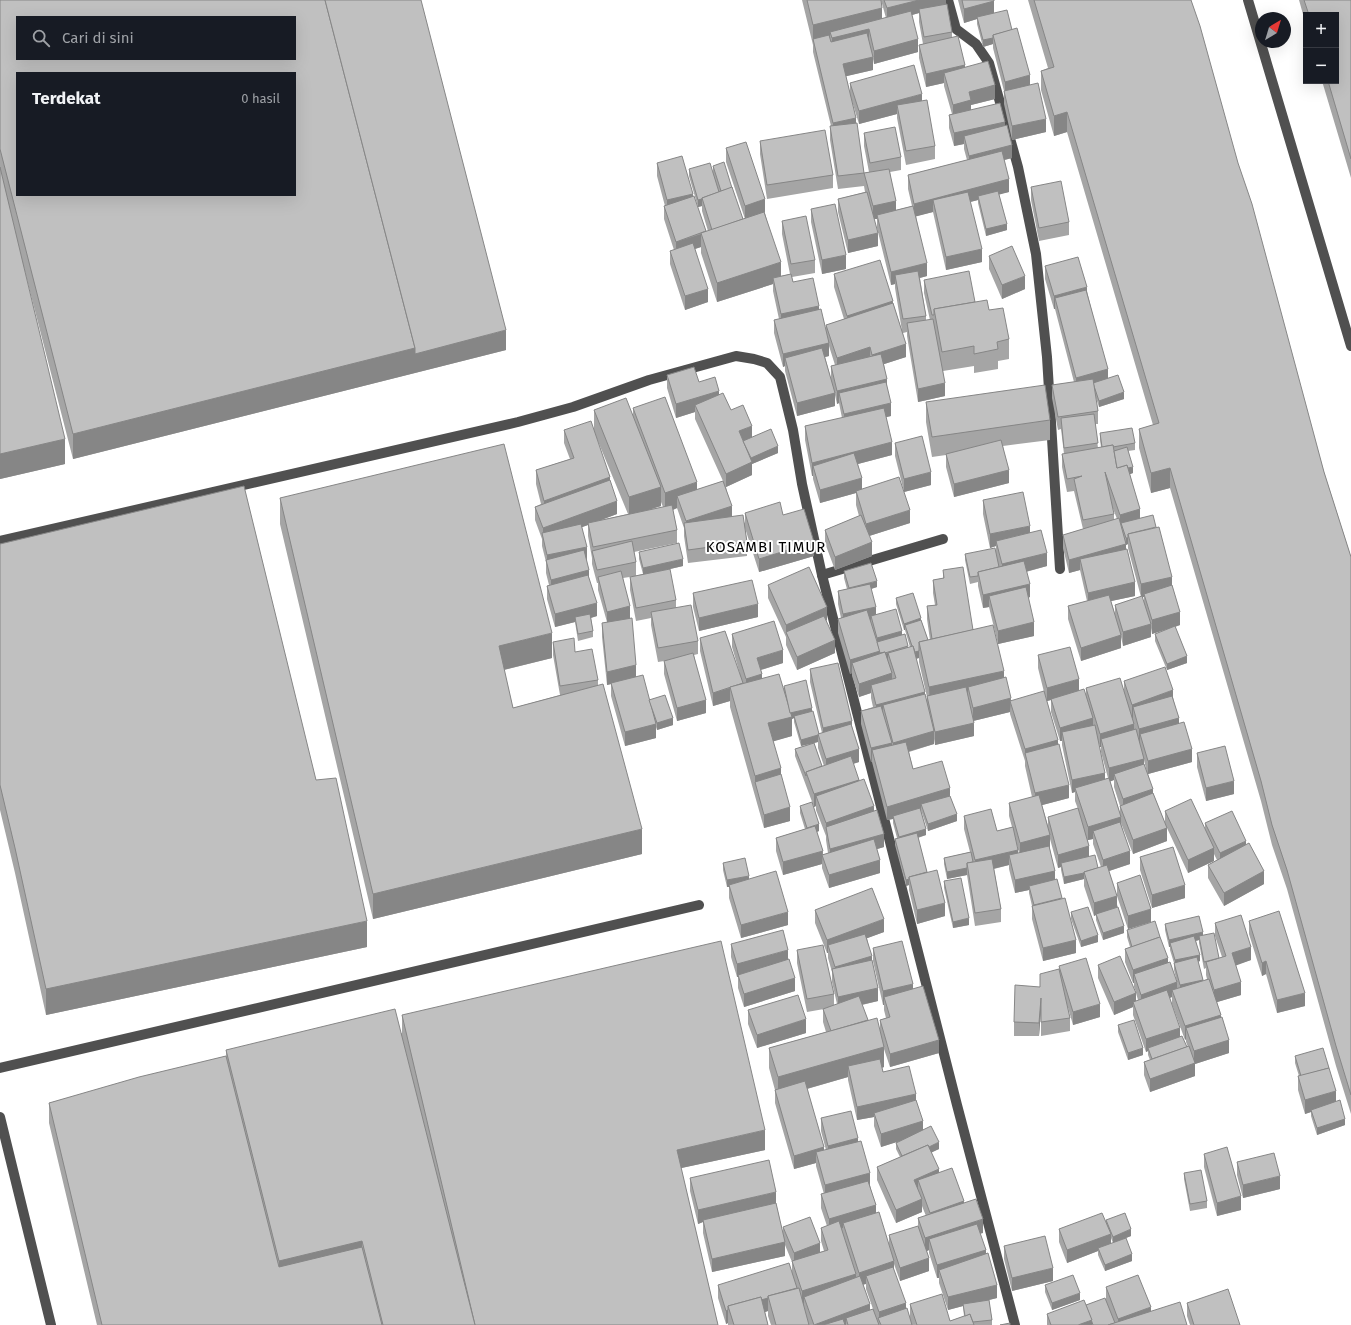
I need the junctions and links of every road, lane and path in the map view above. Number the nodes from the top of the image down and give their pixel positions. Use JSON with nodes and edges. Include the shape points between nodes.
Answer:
{"nodes":[{"id":1,"x":948,"y":0,"type":"edge"},
{"id":2,"x":1248,"y":0,"type":"edge"},
{"id":3,"x":1351,"y":346,"type":"edge"},
{"id":4,"x":943,"y":539,"type":"dead end"},
{"id":5,"x":0,"y":541,"type":"edge"},
{"id":6,"x":1060,"y":569,"type":"dead end"},
{"id":7,"x":822,"y":575,"type":"junction"},
{"id":8,"x":699,"y":905,"type":"dead end"},
{"id":9,"x":0,"y":1068,"type":"edge"},
{"id":10,"x":0,"y":1117,"type":"edge"},
{"id":11,"x":50,"y":1325,"type":"edge"},
{"id":12,"x":1015,"y":1325,"type":"edge"}],
"edges":[{"from":1,"to":6,"type":"street","via":[[956,29],[976,44],[989,63],[1018,167],[1036,254],[1047,357]]},
{"from":2,"to":3,"type":"street"},
{"from":4,"to":7,"type":"street"},
{"from":5,"to":7,"type":"street","via":[[518,422],[573,407],[649,380],[736,356],[767,363],[780,377]]},
{"from":7,"to":12,"type":"street"},
{"from":8,"to":9,"type":"street"},
{"from":10,"to":11,"type":"street"}]}
